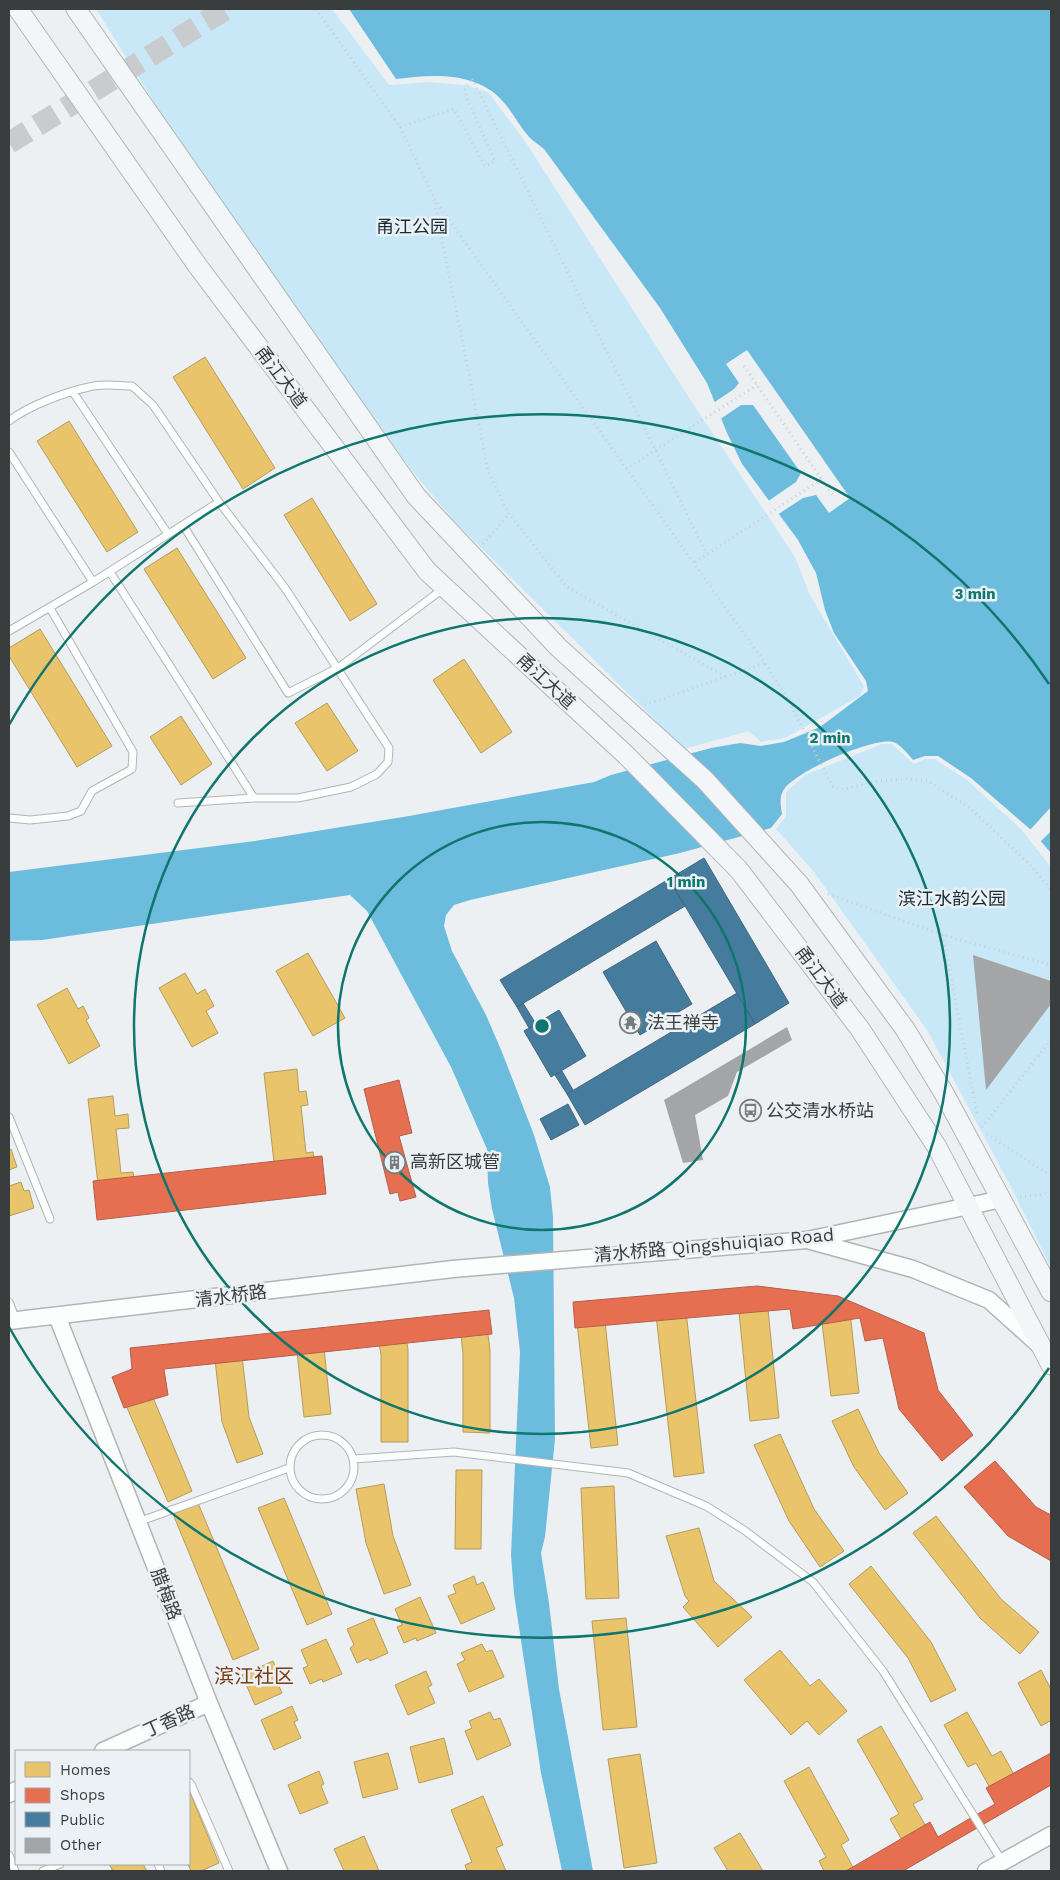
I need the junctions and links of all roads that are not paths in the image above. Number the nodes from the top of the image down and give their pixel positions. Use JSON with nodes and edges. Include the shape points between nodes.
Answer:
{"nodes":[{"id":1,"x":18,"y":9,"type":"edge"},
{"id":2,"x":76,"y":9,"type":"edge"},
{"id":3,"x":73,"y":392,"type":"junction"},
{"id":4,"x":9,"y":421,"type":"edge"},
{"id":5,"x":9,"y":452,"type":"edge"},
{"id":6,"x":219,"y":502,"type":"junction"},
{"id":7,"x":183,"y":525,"type":"junction"},
{"id":8,"x":168,"y":534,"type":"junction"},
{"id":9,"x":110,"y":572,"type":"junction"},
{"id":10,"x":93,"y":582,"type":"junction"},
{"id":11,"x":446,"y":587,"type":"junction"},
{"id":12,"x":50,"y":608,"type":"junction"},
{"id":13,"x":9,"y":631,"type":"edge"},
{"id":14,"x":338,"y":668,"type":"junction"},
{"id":15,"x":254,"y":798,"type":"junction"},
{"id":16,"x":178,"y":803,"type":"dead end"},
{"id":17,"x":9,"y":818,"type":"edge"},
{"id":18,"x":9,"y":1117,"type":"edge"},
{"id":19,"x":1002,"y":1199,"type":"junction"},
{"id":20,"x":968,"y":1207,"type":"junction"},
{"id":21,"x":50,"y":1219,"type":"dead end"},
{"id":22,"x":807,"y":1240,"type":"junction"},
{"id":23,"x":453,"y":1269,"type":"joint"},
{"id":24,"x":1051,"y":1292,"type":"edge"},
{"id":25,"x":9,"y":1302,"type":"edge"},
{"id":26,"x":57,"y":1316,"type":"junction"},
{"id":27,"x":13,"y":1321,"type":"edge"},
{"id":28,"x":1042,"y":1348,"type":"junction"},
{"id":29,"x":1051,"y":1365,"type":"edge"},
{"id":30,"x":354,"y":1459,"type":"junction"},
{"id":31,"x":289,"y":1468,"type":"junction"},
{"id":32,"x":138,"y":1522,"type":"junction"},
{"id":33,"x":209,"y":1703,"type":"junction"},
{"id":34,"x":105,"y":1750,"type":"edge"},
{"id":35,"x":190,"y":1783,"type":"edge"},
{"id":36,"x":1051,"y":1835,"type":"edge"},
{"id":37,"x":9,"y":1855,"type":"edge"},
{"id":38,"x":1002,"y":1862,"type":"junction"},
{"id":39,"x":58,"y":1865,"type":"edge"},
{"id":40,"x":15,"y":1871,"type":"edge"},
{"id":41,"x":43,"y":1871,"type":"edge"},
{"id":42,"x":229,"y":1871,"type":"edge"},
{"id":43,"x":279,"y":1871,"type":"edge"},
{"id":44,"x":986,"y":1871,"type":"edge"}],
"edges":[{"from":1,"to":11,"type":"main road","name":"甬江大道","via":[[197,265],[427,571]]},
{"from":2,"to":19,"type":"main road","name":"甬江大道","via":[[416,496],[559,648],[705,780],[799,884],[905,1029]]},
{"from":3,"to":4,"type":"lane","via":[[36,405]]},
{"from":3,"to":6,"type":"lane","via":[[90,386],[132,386],[153,405]]},
{"from":3,"to":8,"type":"lane"},
{"from":5,"to":10,"type":"lane"},
{"from":6,"to":7,"type":"lane"},
{"from":6,"to":14,"type":"lane","via":[[285,588]]},
{"from":7,"to":8,"type":"lane"},
{"from":7,"to":14,"type":"lane","via":[[288,693]]},
{"from":8,"to":9,"type":"lane"},
{"from":9,"to":10,"type":"lane"},
{"from":9,"to":15,"type":"lane"},
{"from":10,"to":12,"type":"lane"},
{"from":11,"to":14,"type":"lane"},
{"from":11,"to":20,"type":"main road","name":"甬江大道","via":[[626,755],[739,870],[860,1029],[937,1147]]},
{"from":12,"to":13,"type":"lane"},
{"from":12,"to":17,"type":"lane","via":[[133,752],[132,768],[92,791],[81,811],[68,816],[30,820]]},
{"from":14,"to":15,"type":"lane","via":[[389,748],[388,762],[377,774],[351,787],[298,798]]},
{"from":15,"to":16,"type":"lane"},
{"from":18,"to":21,"type":"lane"},
{"from":19,"to":20,"type":"street","name":"清水桥路 Qingshuiqiao Road"},
{"from":19,"to":24,"type":"main road","name":"甬江大道"},
{"from":20,"to":22,"type":"street","name":"清水桥路 Qingshuiqiao Road"},
{"from":20,"to":28,"type":"main road","name":"甬江大道"},
{"from":22,"to":23,"type":"street","name":"清水桥路 Qingshuiqiao Road"},
{"from":22,"to":28,"type":"street","via":[[913,1269],[989,1300]]},
{"from":23,"to":26,"type":"street","name":"清水桥路"},
{"from":25,"to":27,"type":"lane"},
{"from":26,"to":27,"type":"street","name":"清水桥路"},
{"from":26,"to":32,"type":"street","name":"腊梅路"},
{"from":28,"to":29,"type":"main road","name":"甬江大道"},
{"from":30,"to":31,"type":"lane","via":[[350,1450],[336,1437],[317,1434],[300,1442],[290,1459]]},
{"from":30,"to":31,"type":"lane","via":[[351,1480],[341,1492],[326,1499],[316,1499],[297,1488]]},
{"from":30,"to":38,"type":"lane","via":[[454,1452],[628,1474],[706,1506],[737,1525],[813,1582],[866,1649]]},
{"from":31,"to":32,"type":"lane"},
{"from":32,"to":33,"type":"street","name":"腊梅路"},
{"from":33,"to":34,"type":"street","name":"丁香路"},
{"from":33,"to":43,"type":"street","name":"腊梅路"},
{"from":35,"to":42,"type":"lane"},
{"from":36,"to":38,"type":"street"},
{"from":37,"to":40,"type":"lane"},
{"from":38,"to":44,"type":"street"},
{"from":39,"to":41,"type":"lane"}]}
